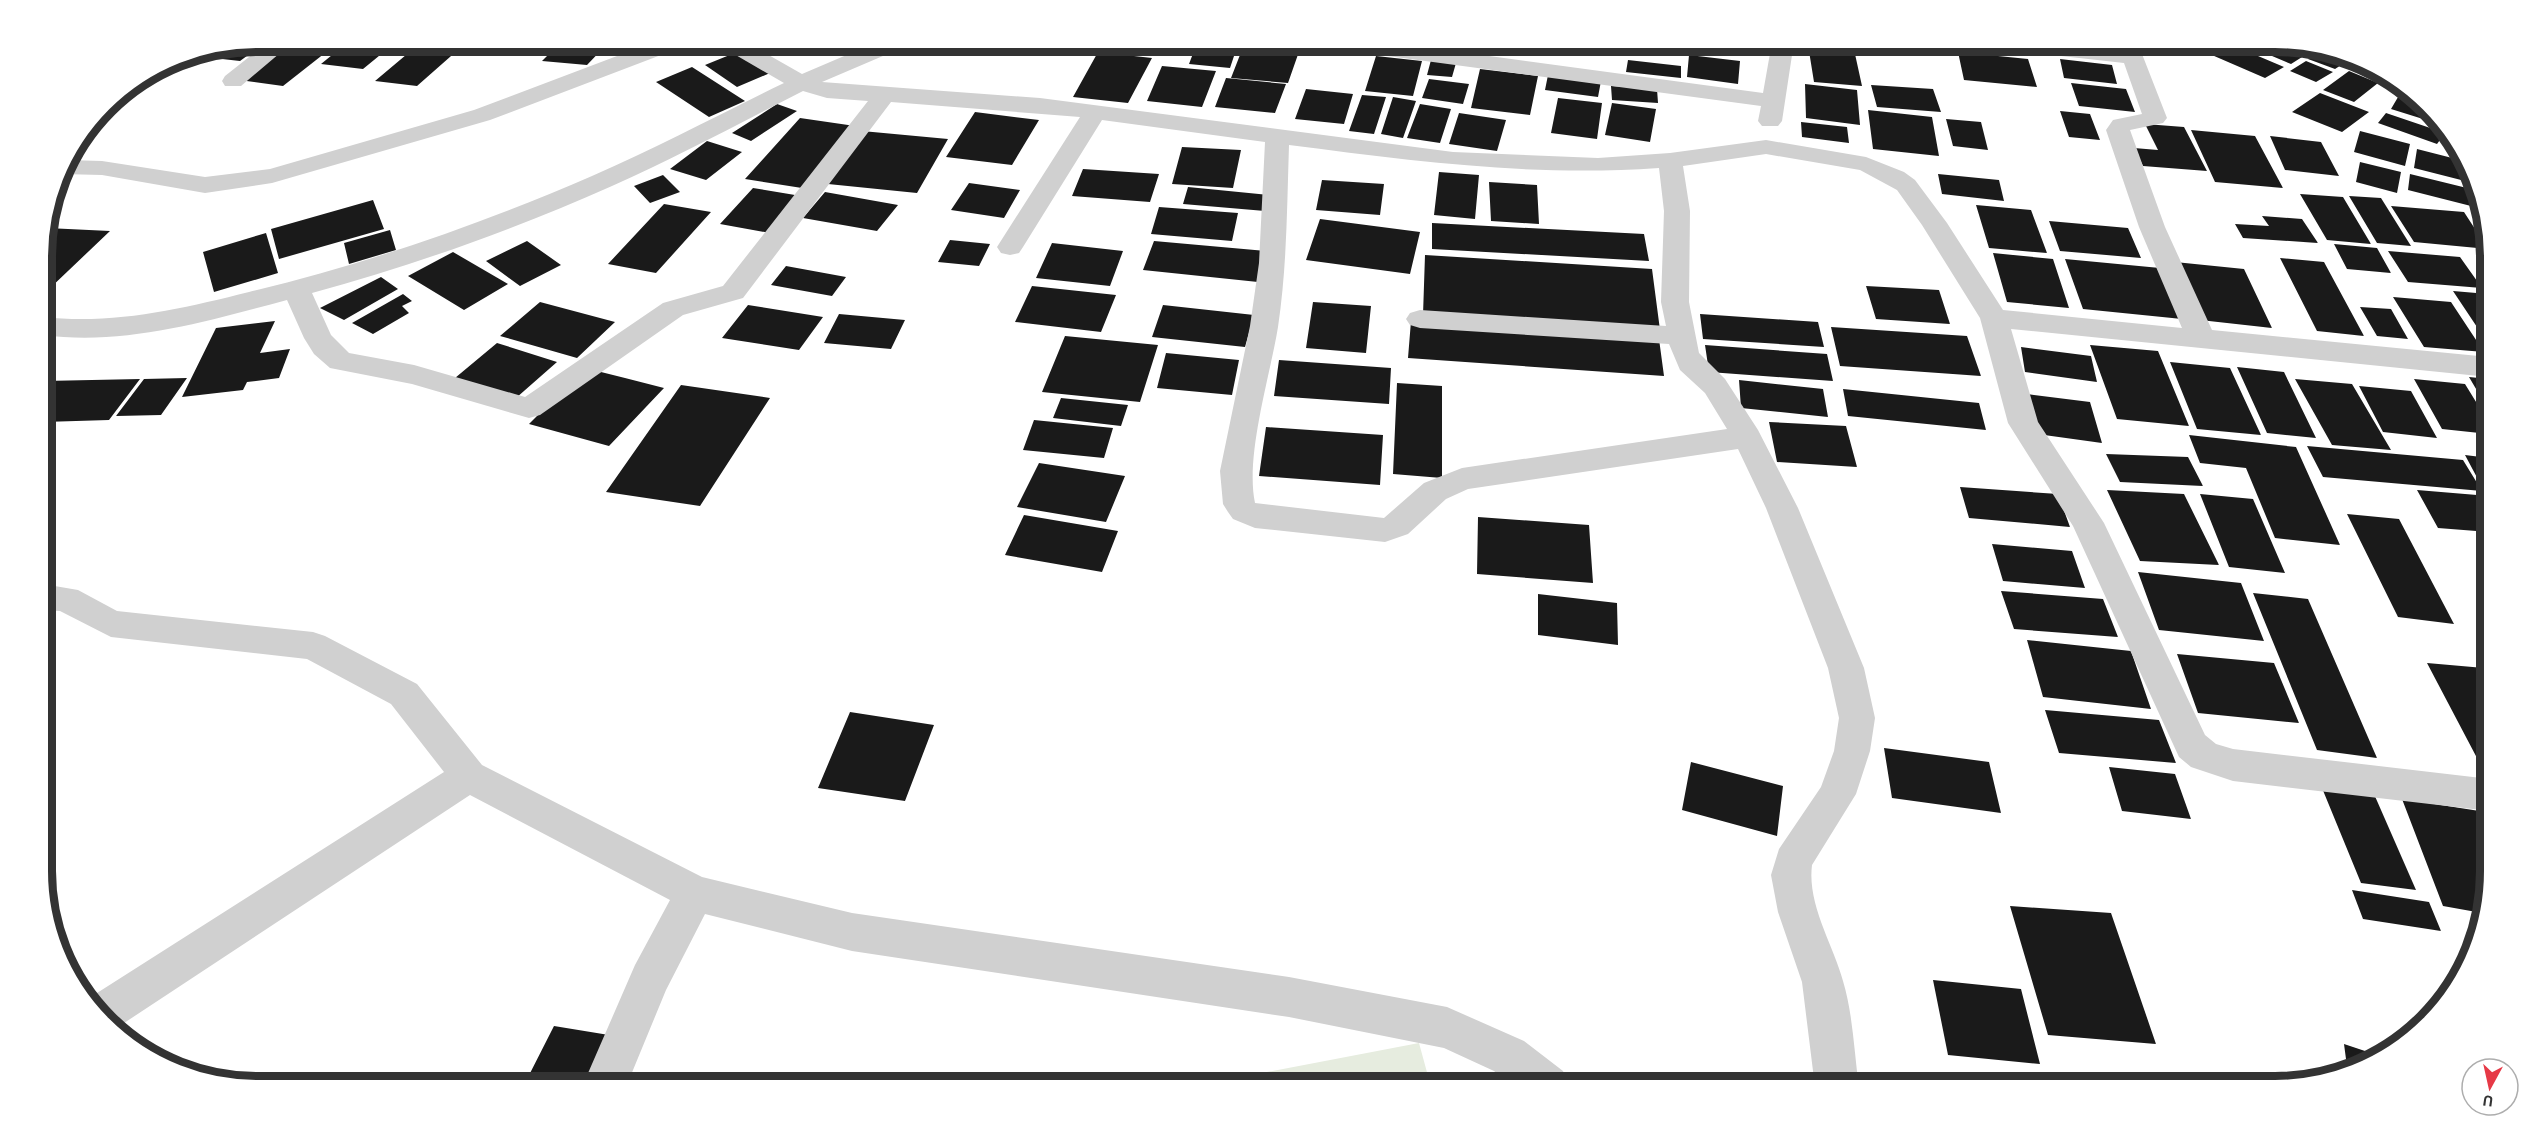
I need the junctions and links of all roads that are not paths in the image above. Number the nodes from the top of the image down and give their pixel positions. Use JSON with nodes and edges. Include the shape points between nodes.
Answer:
{"nodes":[{"id":1,"x":1415,"y":52,"type":"edge"},
{"id":2,"x":1781,"y":52,"type":"edge"},
{"id":3,"x":2091,"y":52,"type":"edge"},
{"id":4,"x":268,"y":53,"type":"edge"},
{"id":5,"x":646,"y":53,"type":"edge"},
{"id":6,"x":749,"y":53,"type":"edge"},
{"id":7,"x":871,"y":53,"type":"edge"},
{"id":8,"x":233,"y":81,"type":"dead end"},
{"id":9,"x":801,"y":83,"type":"junction"},
{"id":10,"x":884,"y":96,"type":"junction"},
{"id":11,"x":1773,"y":100,"type":"junction"},
{"id":12,"x":1095,"y":112,"type":"junction"},
{"id":13,"x":1277,"y":136,"type":"junction"},
{"id":14,"x":1766,"y":147,"type":"junction"},
{"id":15,"x":1670,"y":160,"type":"junction"},
{"id":16,"x":74,"y":167,"type":"edge"},
{"id":17,"x":1010,"y":247,"type":"dead end"},
{"id":18,"x":297,"y":290,"type":"junction"},
{"id":19,"x":1994,"y":318,"type":"junction"},
{"id":20,"x":1420,"y":319,"type":"dead end"},
{"id":21,"x":53,"y":328,"type":"edge"},
{"id":22,"x":1681,"y":336,"type":"junction"},
{"id":23,"x":2202,"y":340,"type":"junction"},
{"id":24,"x":2480,"y":366,"type":"edge"},
{"id":25,"x":1747,"y":436,"type":"junction"},
{"id":26,"x":52,"y":598,"type":"edge"},
{"id":27,"x":469,"y":776,"type":"junction"},
{"id":28,"x":2480,"y":794,"type":"edge"},
{"id":29,"x":695,"y":893,"type":"junction"},
{"id":30,"x":107,"y":1011,"type":"edge"},
{"id":31,"x":608,"y":1076,"type":"edge"},
{"id":32,"x":1534,"y":1076,"type":"edge"},
{"id":33,"x":1836,"y":1076,"type":"edge"}],
"edges":[{"from":1,"to":11,"type":"street"},
{"from":2,"to":11,"type":"street"},
{"from":3,"to":23,"type":"street","via":[[2134,59],[2155,118],[2121,125],[2118,130],[2152,227]]},
{"from":4,"to":8,"type":"street"},
{"from":5,"to":16,"type":"street","via":[[482,115],[272,176],[205,185],[102,168]]},
{"from":6,"to":9,"type":"street"},
{"from":7,"to":9,"type":"street"},
{"from":9,"to":10,"type":"street","via":[[827,91]]},
{"from":9,"to":18,"type":"street","via":[[565,197],[451,240]]},
{"from":10,"to":12,"type":"street"},
{"from":10,"to":18,"type":"street","via":[[733,292],[673,309],[529,408],[414,375],[340,362],[314,331]]},
{"from":11,"to":14,"type":"street"},
{"from":12,"to":13,"type":"street"},
{"from":12,"to":17,"type":"street"},
{"from":13,"to":15,"type":"street","via":[[1517,164],[1598,165]]},
{"from":13,"to":25,"type":"street","via":[[1272,263],[1236,471],[1239,504],[1244,511],[1255,516],[1385,530],[1397,526],[1435,491],[1462,479]]},
{"from":14,"to":15,"type":"street"},
{"from":14,"to":19,"type":"street","via":[[1866,164],[1906,185]]},
{"from":15,"to":22,"type":"street","via":[[1677,211],[1675,302]]},
{"from":18,"to":21,"type":"street","via":[[111,328],[71,331]]},
{"from":19,"to":23,"type":"street"},
{"from":19,"to":28,"type":"street","via":[[2023,423],[2088,523],[2192,746],[2204,756],[2233,765]]},
{"from":20,"to":22,"type":"street"},
{"from":22,"to":25,"type":"street","via":[[1690,363],[1715,386]]},
{"from":23,"to":24,"type":"street"},
{"from":25,"to":33,"type":"street","via":[[1782,508],[1846,668],[1857,718],[1852,751],[1837,794],[1793,861],[1791,875],[1798,912],[1823,982]]},
{"from":26,"to":27,"type":"street","via":[[66,599],[111,624],[313,646],[404,694]]},
{"from":27,"to":29,"type":"street"},
{"from":27,"to":30,"type":"street"},
{"from":29,"to":31,"type":"street"},
{"from":29,"to":32,"type":"street","via":[[852,932],[1289,997],[1448,1028],[1509,1056]]}]}
